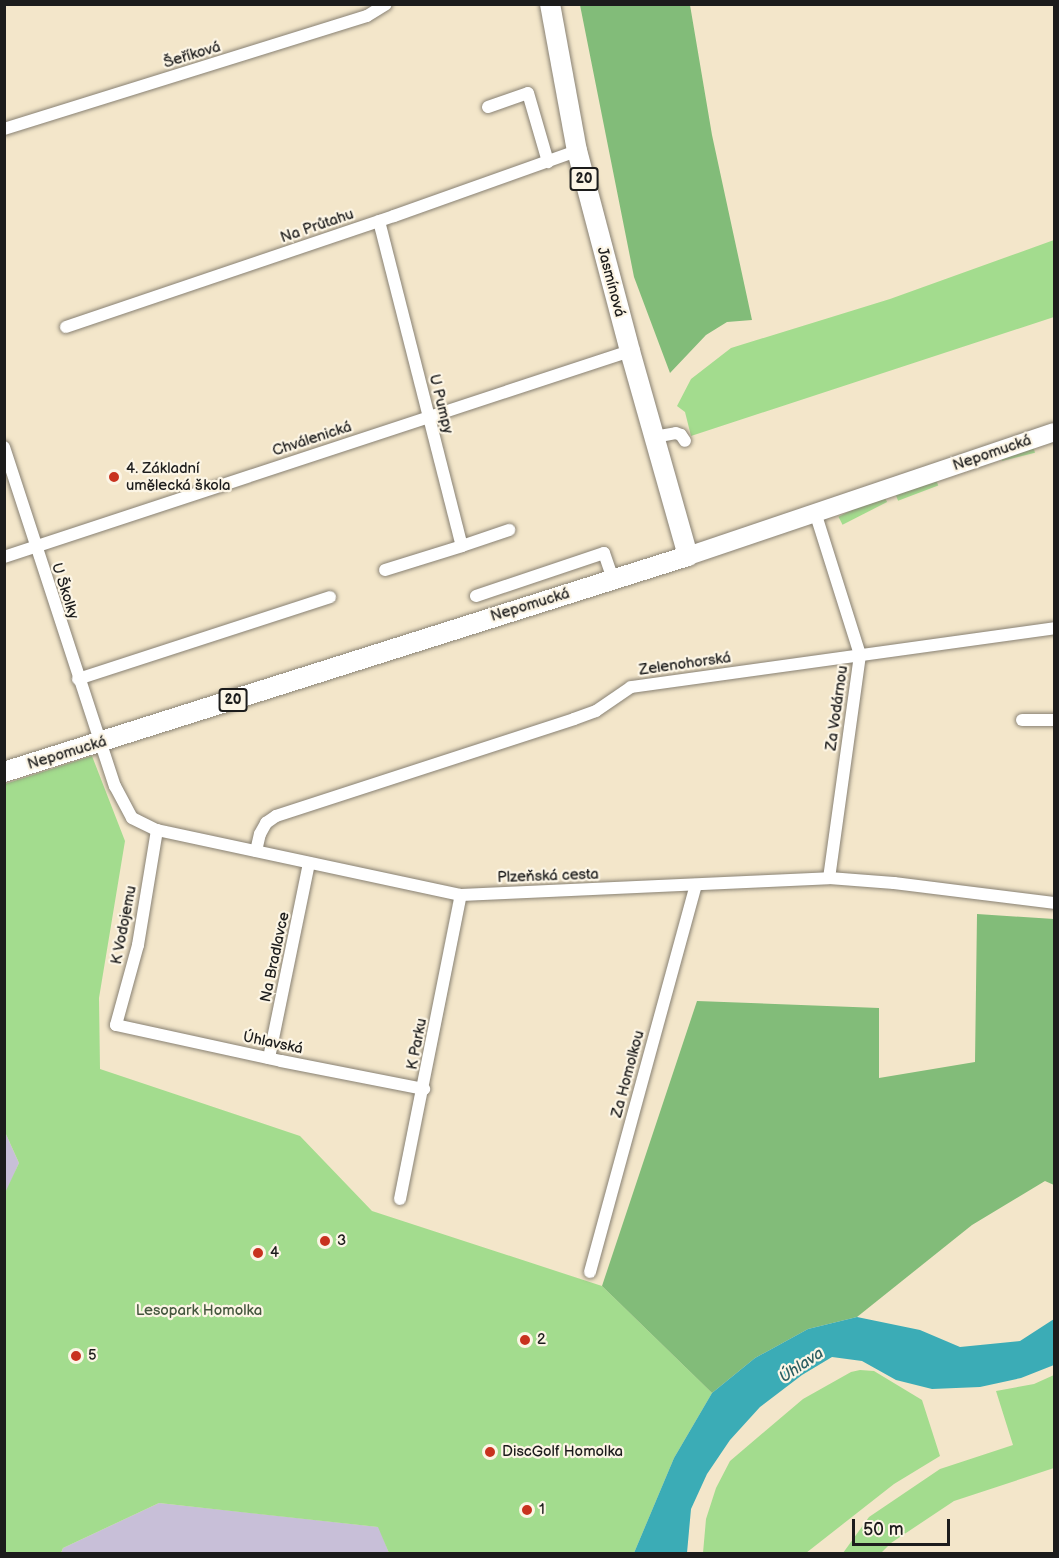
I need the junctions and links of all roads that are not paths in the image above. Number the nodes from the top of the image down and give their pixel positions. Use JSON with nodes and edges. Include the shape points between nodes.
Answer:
{"nodes":[{"id":1,"x":386,"y":4,"type":"edge"},
{"id":2,"x":550,"y":4,"type":"edge"},
{"id":3,"x":488,"y":107,"type":"dead end"},
{"id":4,"x":4,"y":129,"type":"edge"},
{"id":5,"x":577,"y":151,"type":"junction"},
{"id":6,"x":548,"y":162,"type":"junction"},
{"id":7,"x":379,"y":221,"type":"junction"},
{"id":8,"x":66,"y":327,"type":"dead end"},
{"id":9,"x":630,"y":351,"type":"junction"},
{"id":10,"x":429,"y":416,"type":"junction"},
{"id":11,"x":1054,"y":432,"type":"edge"},
{"id":12,"x":654,"y":437,"type":"junction"},
{"id":13,"x":684,"y":441,"type":"dead end"},
{"id":14,"x":4,"y":447,"type":"edge"},
{"id":15,"x":815,"y":512,"type":"junction"},
{"id":16,"x":509,"y":530,"type":"dead end"},
{"id":17,"x":462,"y":546,"type":"junction"},
{"id":18,"x":36,"y":548,"type":"junction"},
{"id":19,"x":688,"y":556,"type":"junction"},
{"id":20,"x":4,"y":557,"type":"edge"},
{"id":21,"x":385,"y":570,"type":"dead end"},
{"id":22,"x":613,"y":579,"type":"junction"},
{"id":23,"x":476,"y":596,"type":"dead end"},
{"id":24,"x":330,"y":597,"type":"dead end"},
{"id":25,"x":1054,"y":628,"type":"edge"},
{"id":26,"x":860,"y":654,"type":"junction"},
{"id":27,"x":78,"y":680,"type":"junction"},
{"id":28,"x":1022,"y":720,"type":"dead end"},
{"id":29,"x":1054,"y":720,"type":"edge"},
{"id":30,"x":100,"y":742,"type":"junction"},
{"id":31,"x":4,"y":772,"type":"edge"},
{"id":32,"x":157,"y":830,"type":"junction"},
{"id":33,"x":256,"y":851,"type":"junction"},
{"id":34,"x":309,"y":862,"type":"junction"},
{"id":35,"x":829,"y":878,"type":"junction"},
{"id":36,"x":696,"y":885,"type":"junction"},
{"id":37,"x":461,"y":895,"type":"junction"},
{"id":38,"x":1054,"y":903,"type":"edge"},
{"id":39,"x":116,"y":1024,"type":"joint"},
{"id":40,"x":269,"y":1058,"type":"junction"},
{"id":41,"x":424,"y":1089,"type":"junction"},
{"id":42,"x":400,"y":1199,"type":"dead end"},
{"id":43,"x":590,"y":1272,"type":"dead end"}],
"edges":[{"from":1,"to":4,"type":"street","name":"Šeříková","via":[[367,16]]},
{"from":2,"to":5,"type":"main road","name":"Jasmínová","number":"20"},
{"from":3,"to":6,"type":"street","via":[[528,93]]},
{"from":5,"to":6,"type":"street","name":"Na Průtahu"},
{"from":5,"to":9,"type":"main road","name":"Jasmínová","number":"20"},
{"from":6,"to":7,"type":"street","name":"Na Průtahu"},
{"from":7,"to":8,"type":"street","name":"Na Průtahu"},
{"from":7,"to":10,"type":"street","name":"U Pumpy"},
{"from":9,"to":10,"type":"street","name":"Chválenická"},
{"from":9,"to":12,"type":"main road","name":"Jasmínová","number":"20"},
{"from":10,"to":17,"type":"street","name":"U Pumpy"},
{"from":10,"to":18,"type":"street","name":"Chválenická"},
{"from":11,"to":15,"type":"street","name":"Nepomucká"},
{"from":12,"to":13,"type":"street","via":[[676,433]]},
{"from":12,"to":19,"type":"main road","name":"Jasmínová","number":"20"},
{"from":14,"to":18,"type":"street","name":"U Školky"},
{"from":15,"to":19,"type":"street","name":"Nepomucká"},
{"from":15,"to":26,"type":"street","name":"Za Vodárnou"},
{"from":16,"to":17,"type":"street"},
{"from":17,"to":21,"type":"street"},
{"from":18,"to":20,"type":"street","name":"Chválenická"},
{"from":18,"to":27,"type":"street","name":"U Školky"},
{"from":19,"to":22,"type":"main road","name":"Nepomucká","number":"20"},
{"from":22,"to":23,"type":"street","via":[[604,553]]},
{"from":22,"to":30,"type":"main road","name":"Nepomucká","number":"20"},
{"from":24,"to":27,"type":"street"},
{"from":25,"to":26,"type":"street","name":"Zelenohorská"},
{"from":26,"to":33,"type":"street","name":"Zelenohorská","via":[[631,687],[596,711],[574,719],[276,816],[266,823]]},
{"from":26,"to":35,"type":"street","name":"Za Vodárnou"},
{"from":27,"to":30,"type":"street","name":"U Školky"},
{"from":28,"to":29,"type":"street"},
{"from":30,"to":31,"type":"main road","name":"Nepomucká","number":"20"},
{"from":30,"to":32,"type":"street","name":"Plzeňská cesta","via":[[115,786],[132,818]]},
{"from":32,"to":33,"type":"street","name":"Plzeňská cesta"},
{"from":32,"to":39,"type":"street","name":"K Vodojemu","via":[[138,945]]},
{"from":33,"to":34,"type":"street","name":"Plzeňská cesta"},
{"from":34,"to":37,"type":"street","name":"Plzeňská cesta"},
{"from":34,"to":40,"type":"street","name":"Na Bradlavce"},
{"from":35,"to":36,"type":"street","name":"Plzeňská cesta"},
{"from":35,"to":38,"type":"street","name":"Plzeňská cesta"},
{"from":36,"to":37,"type":"street","name":"Plzeňská cesta"},
{"from":36,"to":43,"type":"street","name":"Za Homolkou"},
{"from":37,"to":41,"type":"street","name":"K Parku"},
{"from":39,"to":40,"type":"street","name":"Úhlavská"},
{"from":40,"to":41,"type":"street","name":"Úhlavská"},
{"from":41,"to":42,"type":"street","name":"K Parku"}]}
